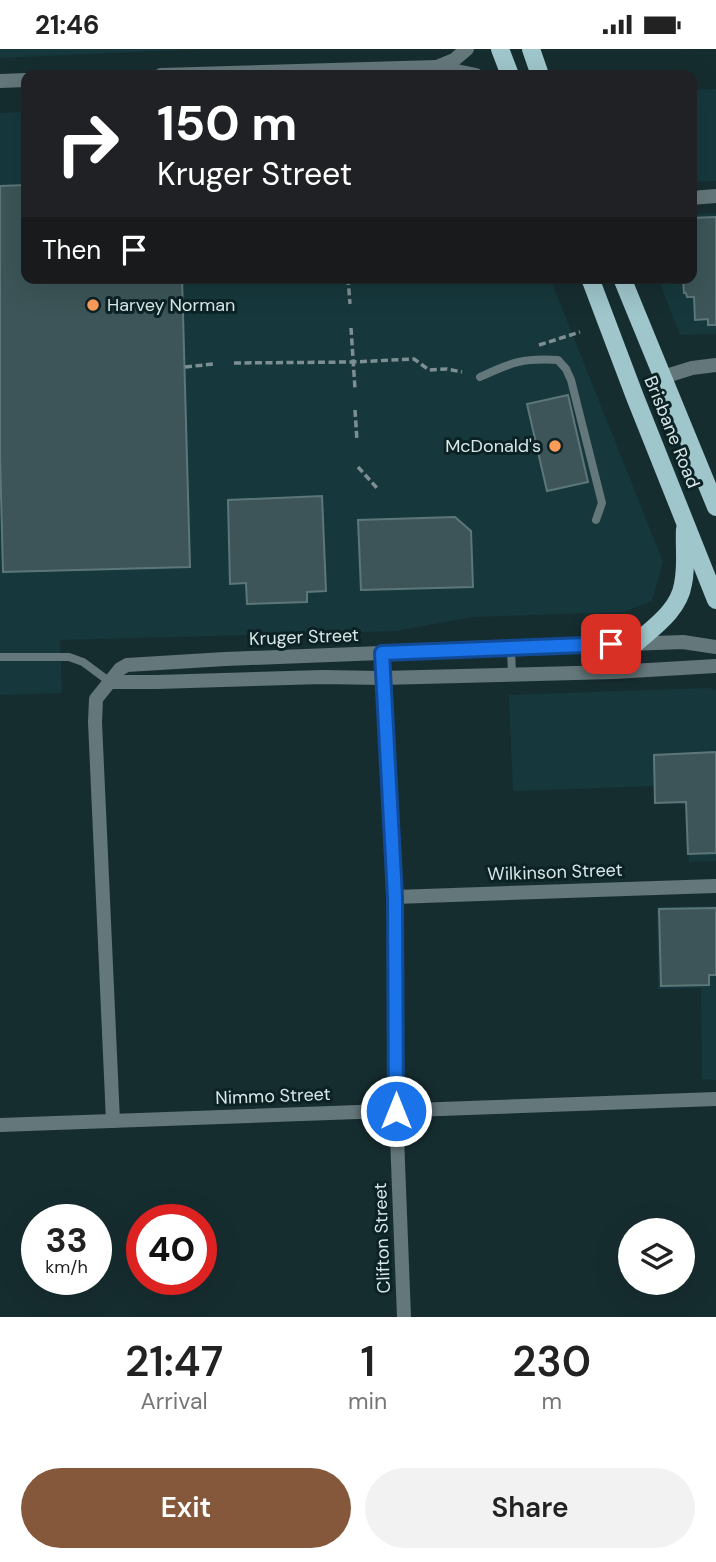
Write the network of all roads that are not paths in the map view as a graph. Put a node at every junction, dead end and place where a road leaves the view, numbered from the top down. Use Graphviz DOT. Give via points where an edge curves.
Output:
graph roads {
  1 [pos="467,49"];
  2 [pos="500,49"];
  3 [pos="531,49"];
  4 [pos="437,67"];
  5 [pos="334,70"];
  6 [pos="452,70"];
  7 [pos="508,70"];
  8 [pos="538,70"];
  9 [pos="21,80"];
  10 [pos="0,81"];
  11 [pos="716,196"];
  12 [pos="697,198"];
  13 [pos="592,284"];
  14 [pos="624,284"];
  15 [pos="716,365"];
  16 [pos="480,377"];
  17 [pos="663,377"];
  18 [pos="716,507"];
  19 [pos="596,520"];
  20 [pos="686,523"];
  21 [pos="716,600"];
  22 [pos="635,643"];
  23 [pos="716,647"];
  24 [pos="511,648"];
  25 [pos="382,653"];
  26 [pos="0,657"];
  27 [pos="716,666"];
  28 [pos="512,675"];
  29 [pos="382,678"];
  30 [pos="110,682"];
  31 [pos="715,886"];
  32 [pos="395,897"];
  33 [pos="716,1099"];
  34 [pos="396,1111"];
  35 [pos="113,1121"];
  36 [pos="0,1125"];
  37 [pos="404,1317"];
  1 -- 4 [label="street"];
  2 -- 7 [label="main road"];
  3 -- 8 [label="main road"];
  4 -- 5 [label="street"];
  4 -- 6 [label="street"];
  9 -- 10 [label="street"];
  11 -- 12 [label="street"];
  13 -- 20 [label="main road, Brisbane Road"];
  14 -- 17 [label="main road, Brisbane Road"];
  15 -- 17 [label="street"];
  16 -- 19 [label="lane" via="520,361 558,360 566,369 601,503"];
  17 -- 18 [label="main road, Brisbane Road"];
  20 -- 21 [label="main road, Brisbane Road"];
  20 -- 22 [label="main road" via="680,595 660,622"];
  22 -- 23 [label="street, Kruger Street"];
  22 -- 24 [label="street, Kruger Street"];
  24 -- 25 [label="street, Kruger Street"];
  24 -- 28 [label="lane"];
  25 -- 29 [label="street, Clifton Street"];
  25 -- 30 [label="street, Kruger Street" via="127,665"];
  26 -- 30 [label="lane" via="69,657"];
  27 -- 28 [label="street"];
  28 -- 29 [label="street"];
  29 -- 30 [label="street"];
  29 -- 32 [label="street, Clifton Street"];
  30 -- 35 [label="street, Kruger Street" via="96,699 94,722"];
  31 -- 32 [label="street, Wilkinson Street"];
  32 -- 34 [label="street, Clifton Street"];
  33 -- 34 [label="street, Nimmo Street"];
  34 -- 35 [label="street, Nimmo Street"];
  34 -- 37 [label="street, Clifton Street"];
  35 -- 36 [label="street, Nimmo Street"];
}
